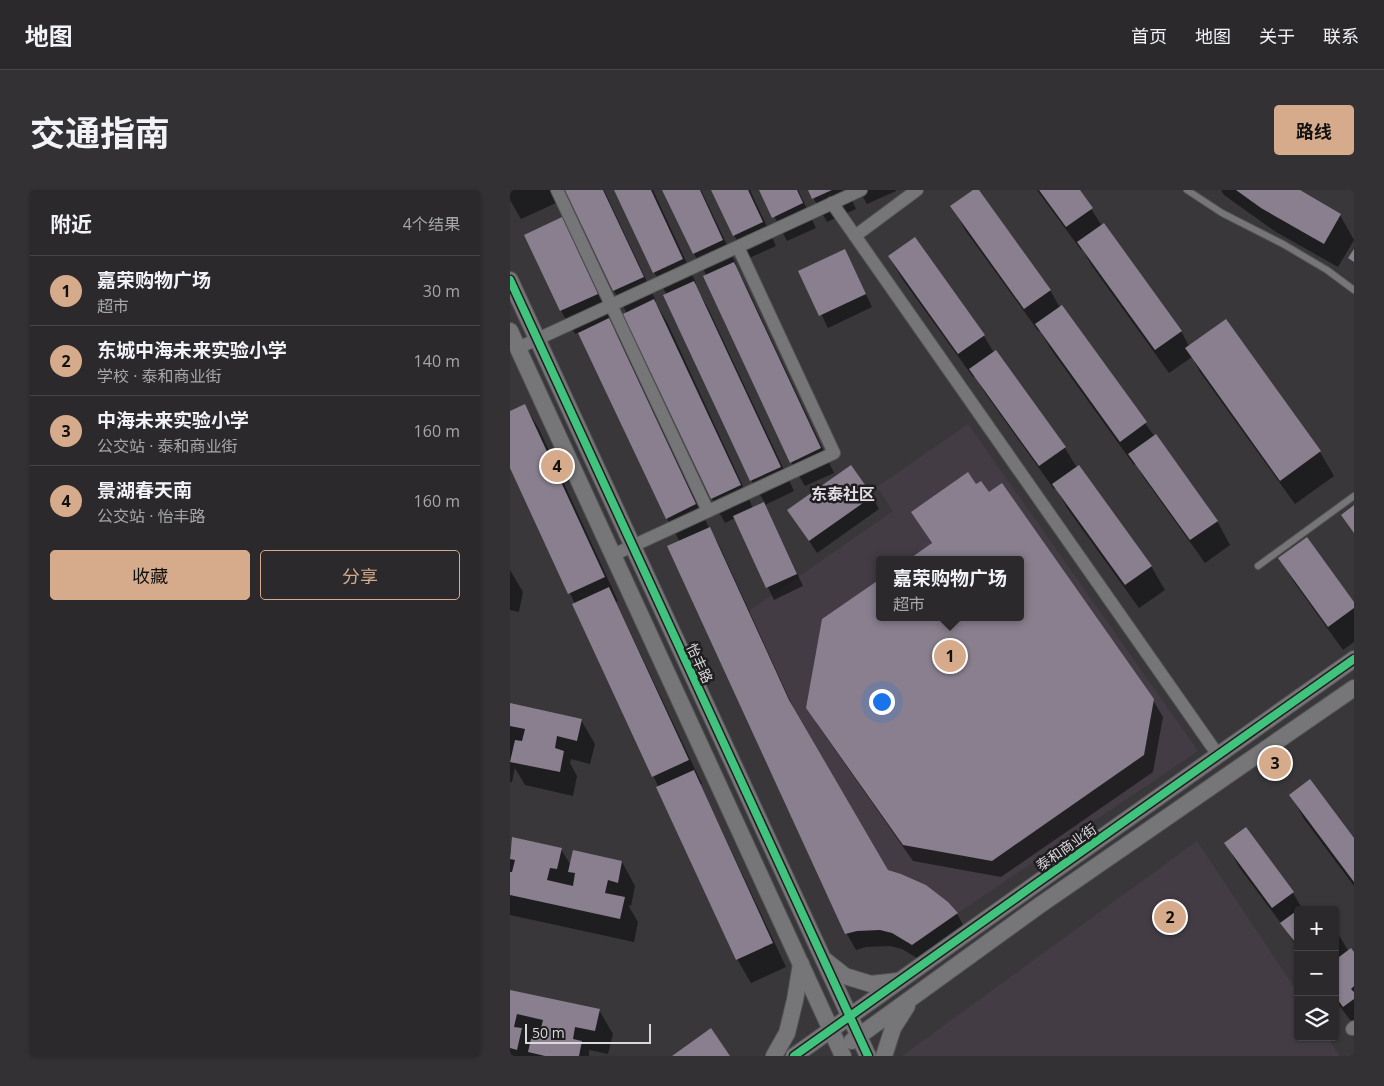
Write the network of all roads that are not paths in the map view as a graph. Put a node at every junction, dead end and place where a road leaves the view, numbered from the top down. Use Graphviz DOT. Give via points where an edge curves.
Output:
graph roads {
  1 [pos="557,190"];
  2 [pos="861,190"];
  3 [pos="917,190"];
  4 [pos="1187,190"];
  5 [pos="832,203"];
  6 [pos="855,236"];
  7 [pos="738,247"];
  8 [pos="510,280"];
  9 [pos="1354,290"];
  10 [pos="611,306"];
  11 [pos="510,330"];
  12 [pos="538,340"];
  13 [pos="518,348"];
  14 [pos="1354,496"];
  15 [pos="708,512"];
  16 [pos="633,546"];
  17 [pos="613,555"];
  18 [pos="1258,566"];
  19 [pos="1354,660"];
  20 [pos="1354,688"];
  21 [pos="1218,755"];
  22 [pos="823,959"];
  23 [pos="801,964"];
  24 [pos="900,980"];
  25 [pos="912,998"];
  26 [pos="850,1016"];
  27 [pos="831,1030"];
  28 [pos="859,1036"];
  29 [pos="838,1054"];
  30 [pos="774,1056"];
  31 [pos="794,1056"];
  32 [pos="868,1056"];
  33 [pos="884,1056"];
  1 -- 10 [label="street"];
  2 -- 5 [label="street"];
  3 -- 6 [label="street"];
  4 -- 9 [label="lane" via="1222,213 1327,270"];
  5 -- 6 [label="street"];
  5 -- 7 [label="street"];
  6 -- 21 [label="street"];
  7 -- 10 [label="street"];
  7 -- 15 [label="street" via="834,453"];
  8 -- 12 [label="street, 怡丰路"];
  10 -- 12 [label="street"];
  10 -- 15 [label="street"];
  11 -- 13 [label="street"];
  12 -- 13 [label="street"];
  12 -- 16 [label="street, 怡丰路"];
  13 -- 17 [label="street"];
  14 -- 18 [label="lane"];
  15 -- 16 [label="street"];
  16 -- 17 [label="street"];
  16 -- 22 [label="street, 怡丰路"];
  17 -- 23 [label="street"];
  19 -- 21 [label="street, 泰和商业街"];
  20 -- 25 [label="street" via="1040,905"];
  21 -- 24 [label="street, 泰和商业街"];
  22 -- 24 [label="street" via="845,976 872,984"];
  22 -- 26 [label="street, 怡丰路"];
  23 -- 27 [label="street"];
  23 -- 30 [label="street" via="787,1032"];
  24 -- 26 [label="street, 泰和商业街"];
  25 -- 28 [label="street"];
  25 -- 33 [label="street" via="893,1028"];
  26 -- 27 [label="street, 泰和商业街"];
  26 -- 28 [label="street, 怡丰路"];
  27 -- 29 [label="street"];
  27 -- 31 [label="street, 泰和商业街"];
  28 -- 29 [label="street"];
  28 -- 32 [label="street, 怡丰路"];
}
